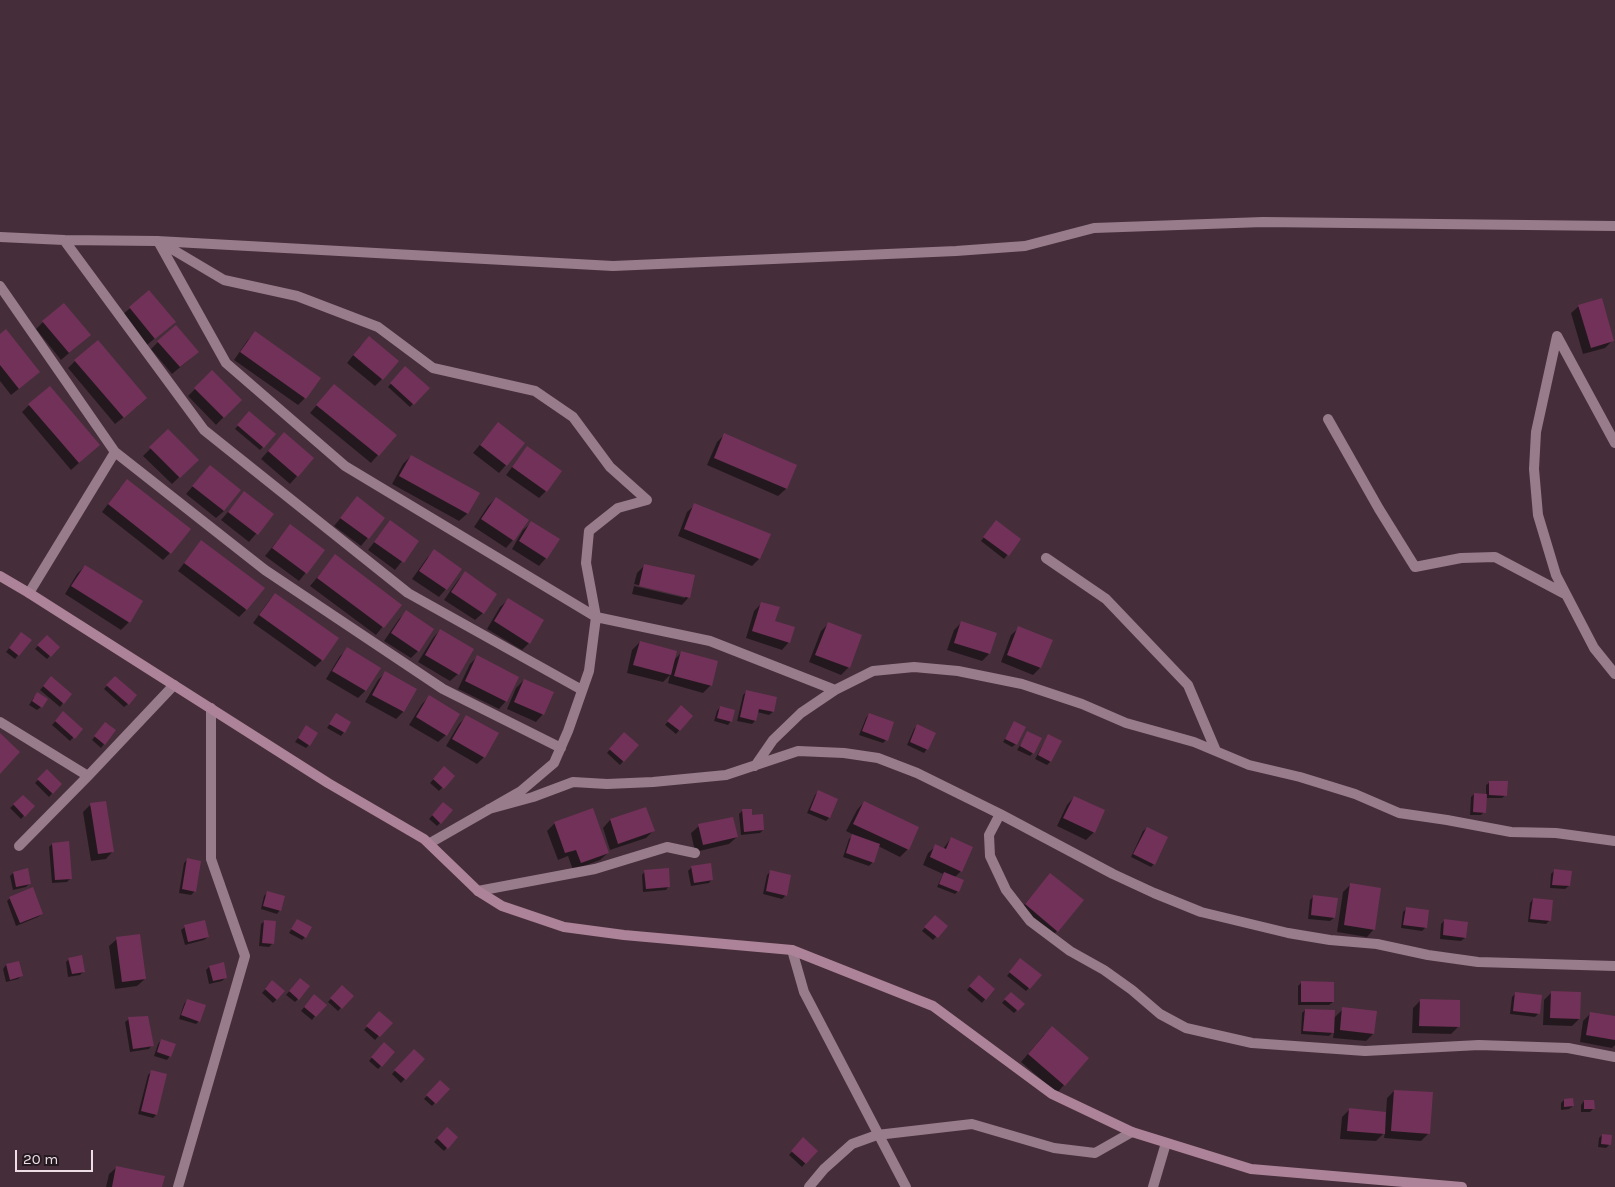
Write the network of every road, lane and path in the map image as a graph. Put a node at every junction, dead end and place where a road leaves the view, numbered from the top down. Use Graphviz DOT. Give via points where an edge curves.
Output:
graph roads {
  1 [pos="1615,226"];
  2 [pos="0,237"];
  3 [pos="64,240"];
  4 [pos="157,240"];
  5 [pos="0,286"];
  6 [pos="1328,419"];
  7 [pos="1615,443"];
  8 [pos="115,452"];
  9 [pos="1046,558"];
  10 [pos="0,576"];
  11 [pos="29,593"];
  12 [pos="1565,594"];
  13 [pos="596,617"];
  14 [pos="1615,674"];
  15 [pos="174,685"];
  16 [pos="582,690"];
  17 [pos="835,690"];
  18 [pos="211,708"];
  19 [pos="0,722"];
  20 [pos="561,748"];
  21 [pos="1216,751"];
  22 [pos="754,766"];
  23 [pos="88,776"];
  24 [pos="489,809"];
  25 [pos="1000,814"];
  26 [pos="1615,841"];
  27 [pos="430,843"];
  28 [pos="19,846"];
  29 [pos="695,853"];
  30 [pos="478,891"];
  31 [pos="792,950"];
  32 [pos="1615,966"];
  33 [pos="1615,1057"];
  34 [pos="1132,1132"];
  35 [pos="877,1135"];
  36 [pos="1166,1143"];
  37 [pos="178,1187"];
  38 [pos="809,1187"];
  39 [pos="906,1187"];
  40 [pos="1153,1187"];
  41 [pos="1462,1187"];
  1 -- 4 [label="street" via="1263,222 1094,228 1025,246 613,266"];
  2 -- 3 [label="street"];
  3 -- 4 [label="street"];
  3 -- 16 [label="street" via="204,430 408,594"];
  4 -- 13 [label="street" via="226,363 345,466"];
  4 -- 13 [label="street" via="224,280 297,296 378,327 433,368 535,390 573,416 610,467 647,500 618,508 589,531 586,563"];
  5 -- 8 [label="street"];
  6 -- 12 [label="street" via="1416,567 1460,558 1495,557"];
  7 -- 12 [label="street" via="1556,336 1536,432 1534,469 1538,515"];
  8 -- 11 [label="street"];
  8 -- 20 [label="street" via="265,570 426,678"];
  9 -- 21 [label="street" via="1106,599 1188,685"];
  10 -- 11 [label="main road"];
  11 -- 15 [label="main road"];
  12 -- 14 [label="street" via="1594,648"];
  13 -- 16 [label="street" via="589,671"];
  13 -- 17 [label="street" via="710,641"];
  15 -- 18 [label="main road"];
  15 -- 23 [label="street"];
  16 -- 20 [label="street"];
  17 -- 21 [label="street" via="873,671 914,667 958,671 1022,684 1126,723"];
  17 -- 22 [label="street" via="801,713 773,740"];
  18 -- 27 [label="main road"];
  18 -- 37 [label="street" via="211,859 245,956"];
  19 -- 23 [label="street"];
  20 -- 24 [label="street" via="554,763 521,791"];
  21 -- 26 [label="street" via="1249,765 1355,794 1399,813 1511,832 1556,832"];
  22 -- 24 [label="street" via="726,775 652,782 573,782"];
  22 -- 25 [label="street" via="798,750 878,758 917,773"];
  23 -- 28 [label="street"];
  24 -- 27 [label="street"];
  25 -- 32 [label="street" via="1154,893 1201,912 1251,925 1478,962"];
  25 -- 33 [label="street" via="989,835 990,856 1006,890 1030,921 1070,951 1118,980 1160,1014 1186,1028 1252,1043 1365,1051 1479,1045 1568,1048"];
  27 -- 30 [label="main road"];
  29 -- 30 [label="street" via="667,847 595,870"];
  30 -- 31 [label="main road" via="502,906 564,927"];
  31 -- 34 [label="main road" via="933,1006 1052,1094"];
  31 -- 35 [label="street" via="804,992"];
  34 -- 35 [label="street" via="1095,1153 1054,1148 972,1124"];
  34 -- 36 [label="main road"];
  35 -- 38 [label="street" via="852,1144"];
  35 -- 39 [label="street"];
  36 -- 40 [label="street"];
  36 -- 41 [label="main road" via="1251,1169"];
}
